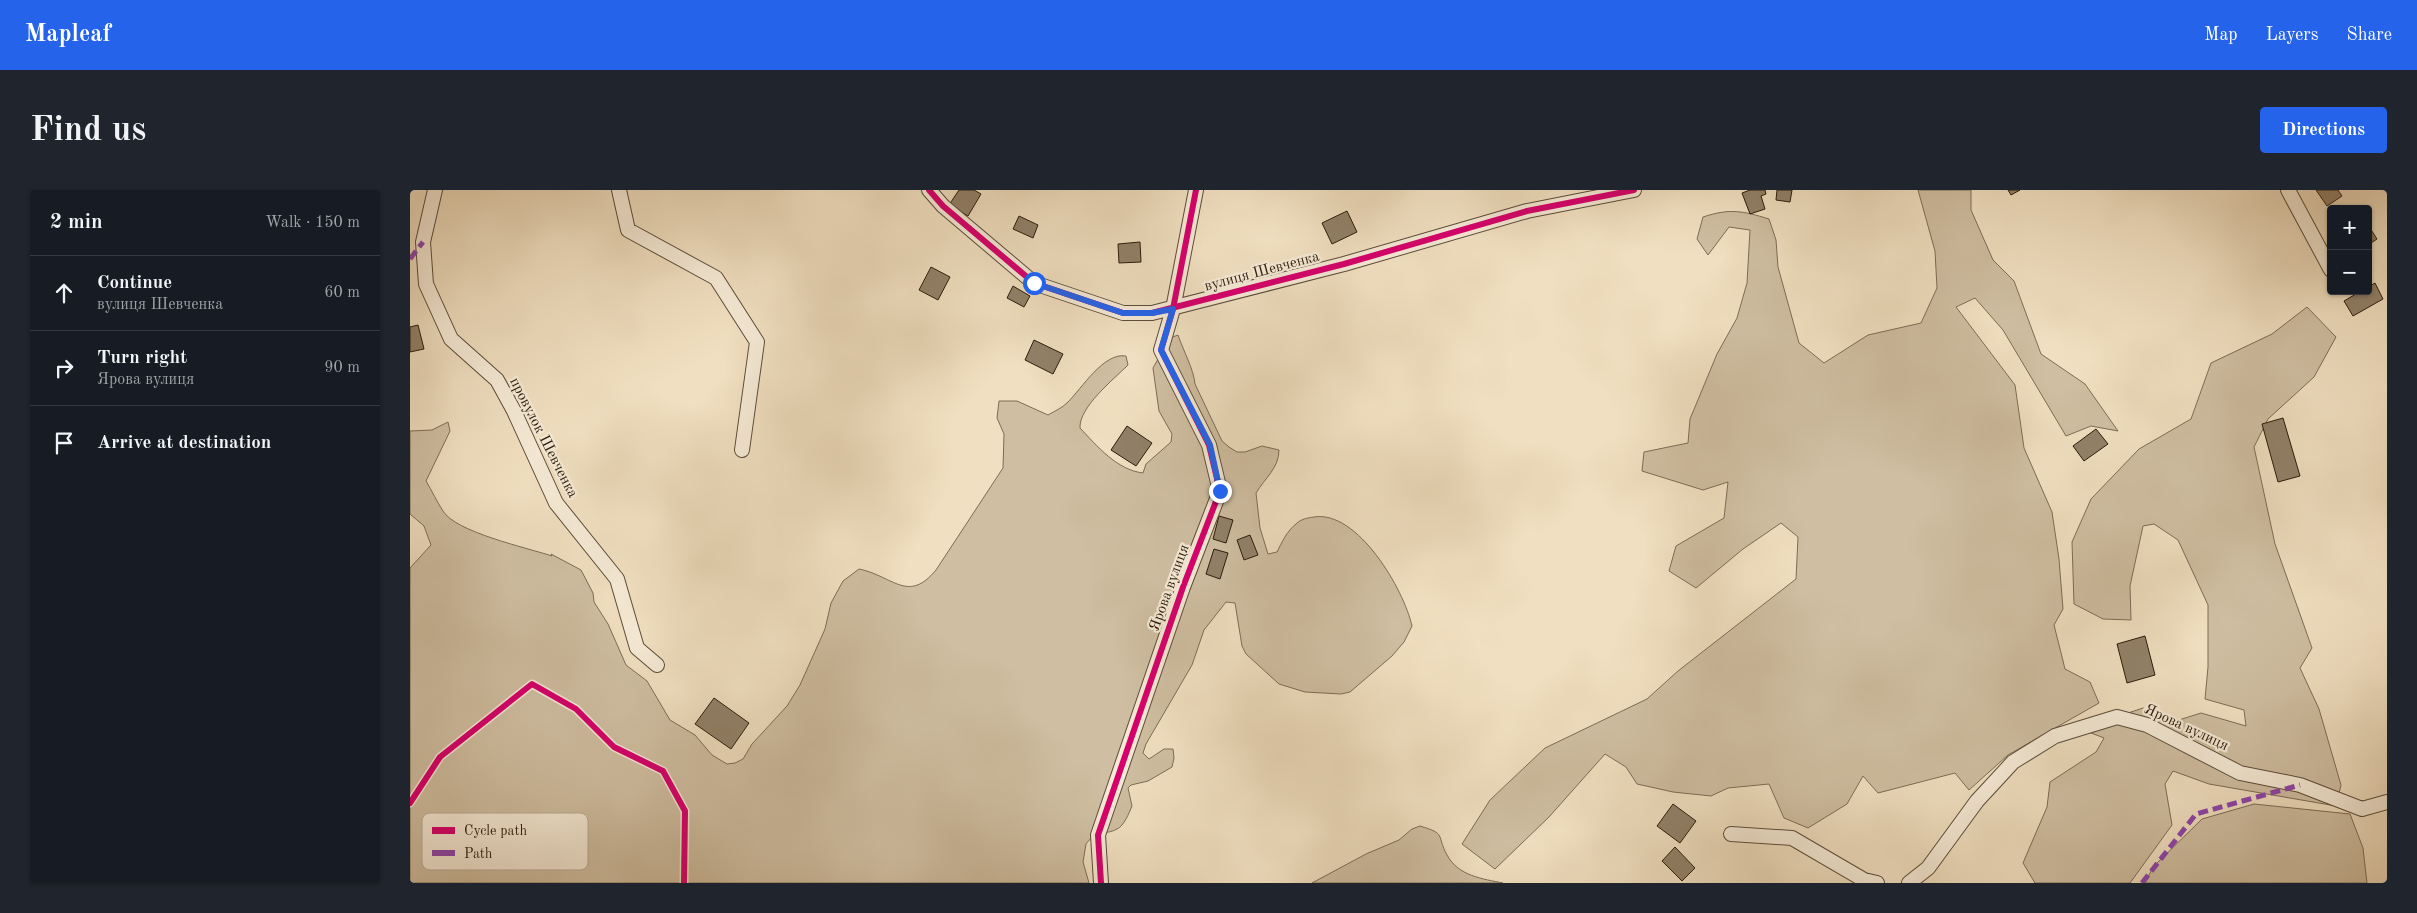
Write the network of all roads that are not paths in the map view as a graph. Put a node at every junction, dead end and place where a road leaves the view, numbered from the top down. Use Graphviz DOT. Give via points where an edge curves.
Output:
graph roads {
  1 [pos="435,190"];
  2 [pos="619,190"];
  3 [pos="929,190"];
  4 [pos="1196,190"];
  5 [pos="1634,190"];
  6 [pos="2288,190"];
  7 [pos="2327,263"];
  8 [pos="1173,309"];
  9 [pos="742,450"];
  10 [pos="657,665"];
  11 [pos="2387,802"];
  12 [pos="1732,834"];
  13 [pos="1101,883"];
  14 [pos="1877,883"];
  15 [pos="1909,883"];
  1 -- 10 [label="street, провулок Шевченка" via="423,242 426,284 451,339 497,380 556,504 617,579 637,648"];
  2 -- 9 [label="street" via="628,230 716,278 757,342"];
  3 -- 8 [label="street, вулиця Шевченка" via="943,206 1034,283 1123,313"];
  4 -- 8 [label="street, Ярова вулиця"];
  5 -- 8 [label="street, вулиця Шевченка" via="1527,211"];
  6 -- 7 [label="street"];
  8 -- 13 [label="street, Ярова вулиця" via="1161,350 1210,445 1220,491 1183,587 1098,835"];
  11 -- 15 [label="street, Ярова вулиця" via="2362,809 2300,784 2240,773 2147,725 2117,717 2055,736 2013,762 1977,801 1928,868"];
  12 -- 14 [label="street" via="1792,838 1864,880"];
}
